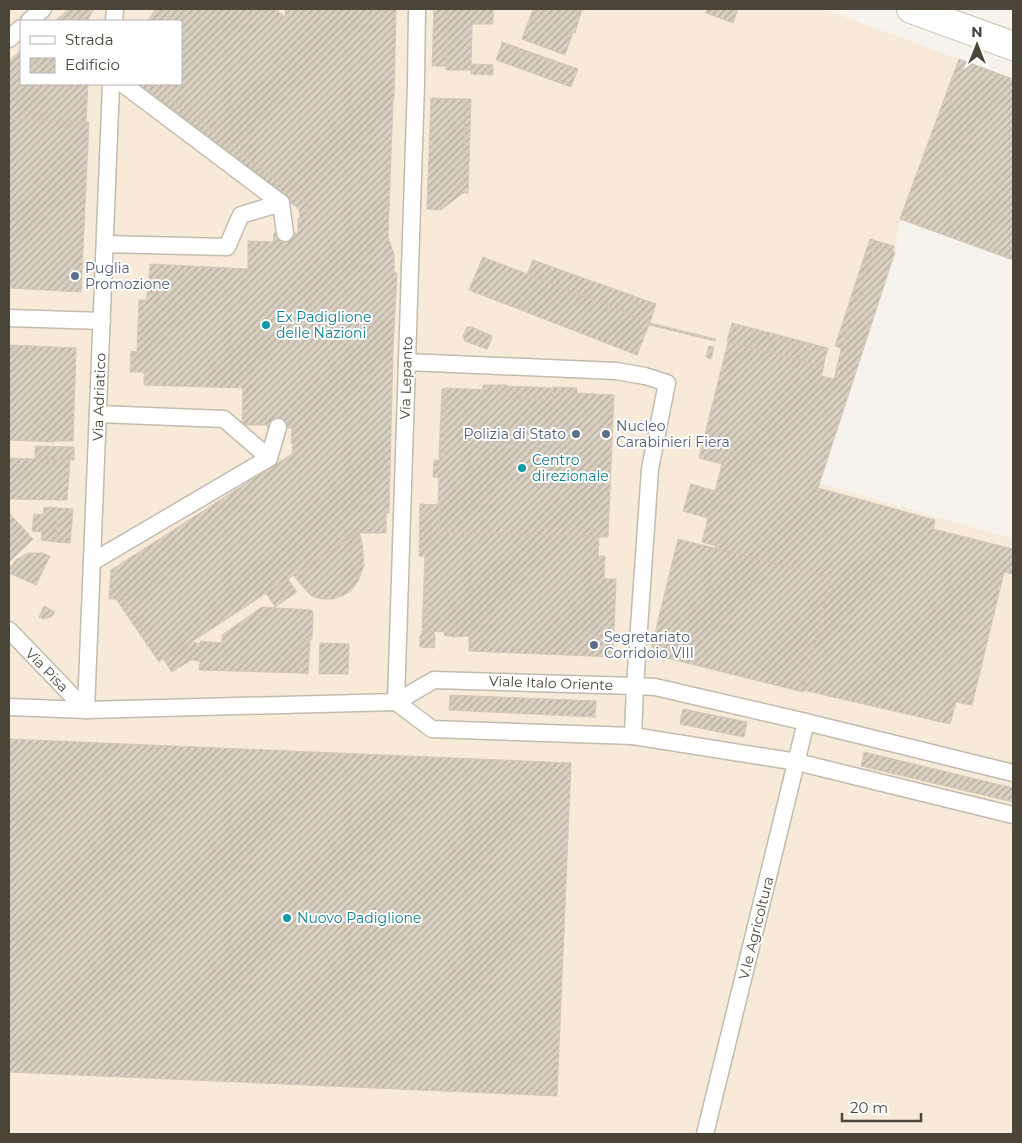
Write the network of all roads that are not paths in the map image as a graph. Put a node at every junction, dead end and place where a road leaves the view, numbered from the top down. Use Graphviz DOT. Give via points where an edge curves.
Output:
graph roads {
  1 [pos="44,9"];
  2 [pos="417,9"];
  3 [pos="911,9"];
  4 [pos="30,20"];
  5 [pos="20,29"];
  6 [pos="9,39"];
  7 [pos="1013,46"];
  8 [pos="112,85"];
  9 [pos="124,85"];
  10 [pos="281,203"];
  11 [pos="285,233"];
  12 [pos="105,244"];
  13 [pos="9,318"];
  14 [pos="102,321"];
  15 [pos="407,362"];
  16 [pos="98,414"];
  17 [pos="278,427"];
  18 [pos="269,458"];
  19 [pos="92,562"];
  20 [pos="9,630"];
  21 [pos="635,686"];
  22 [pos="396,702"];
  23 [pos="9,707"];
  24 [pos="86,710"];
  25 [pos="806,722"];
  26 [pos="633,736"];
  27 [pos="797,762"];
  28 [pos="1013,773"];
  29 [pos="1013,815"];
  30 [pos="705,1134"];
  1 -- 4 [label="lane"];
  2 -- 15 [label="lane, Via Lepanto"];
  3 -- 7 [label="street"];
  5 -- 6 [label="lane"];
  8 -- 12 [label="lane, Via Adriatico"];
  9 -- 10 [label="lane"];
  10 -- 11 [label="lane"];
  10 -- 12 [label="lane" via="241,215 227,247"];
  12 -- 14 [label="lane, Via Adriatico"];
  13 -- 14 [label="lane"];
  14 -- 16 [label="lane, Via Adriatico"];
  15 -- 21 [label="lane" via="616,371 667,383 650,469"];
  15 -- 22 [label="lane, Via Lepanto"];
  16 -- 18 [label="lane" via="224,419"];
  16 -- 19 [label="lane, Via Adriatico"];
  17 -- 18 [label="lane"];
  18 -- 19 [label="lane"];
  19 -- 24 [label="lane, Via Adriatico"];
  20 -- 24 [label="lane, Via Pisa"];
  21 -- 22 [label="lane, Viale Italo Oriente" via="434,680"];
  21 -- 25 [label="lane, Viale Italo Oriente"];
  21 -- 26 [label="lane"];
  22 -- 24 [label="lane, Viale Italo Oriente"];
  22 -- 26 [label="lane" via="432,729"];
  23 -- 24 [label="lane, Viale Italo Oriente"];
  25 -- 27 [label="lane, V.le Agricoltura"];
  25 -- 28 [label="lane, Viale Italo Oriente"];
  26 -- 27 [label="lane"];
  27 -- 29 [label="lane"];
  27 -- 30 [label="lane, V.le Agricoltura"];
}
